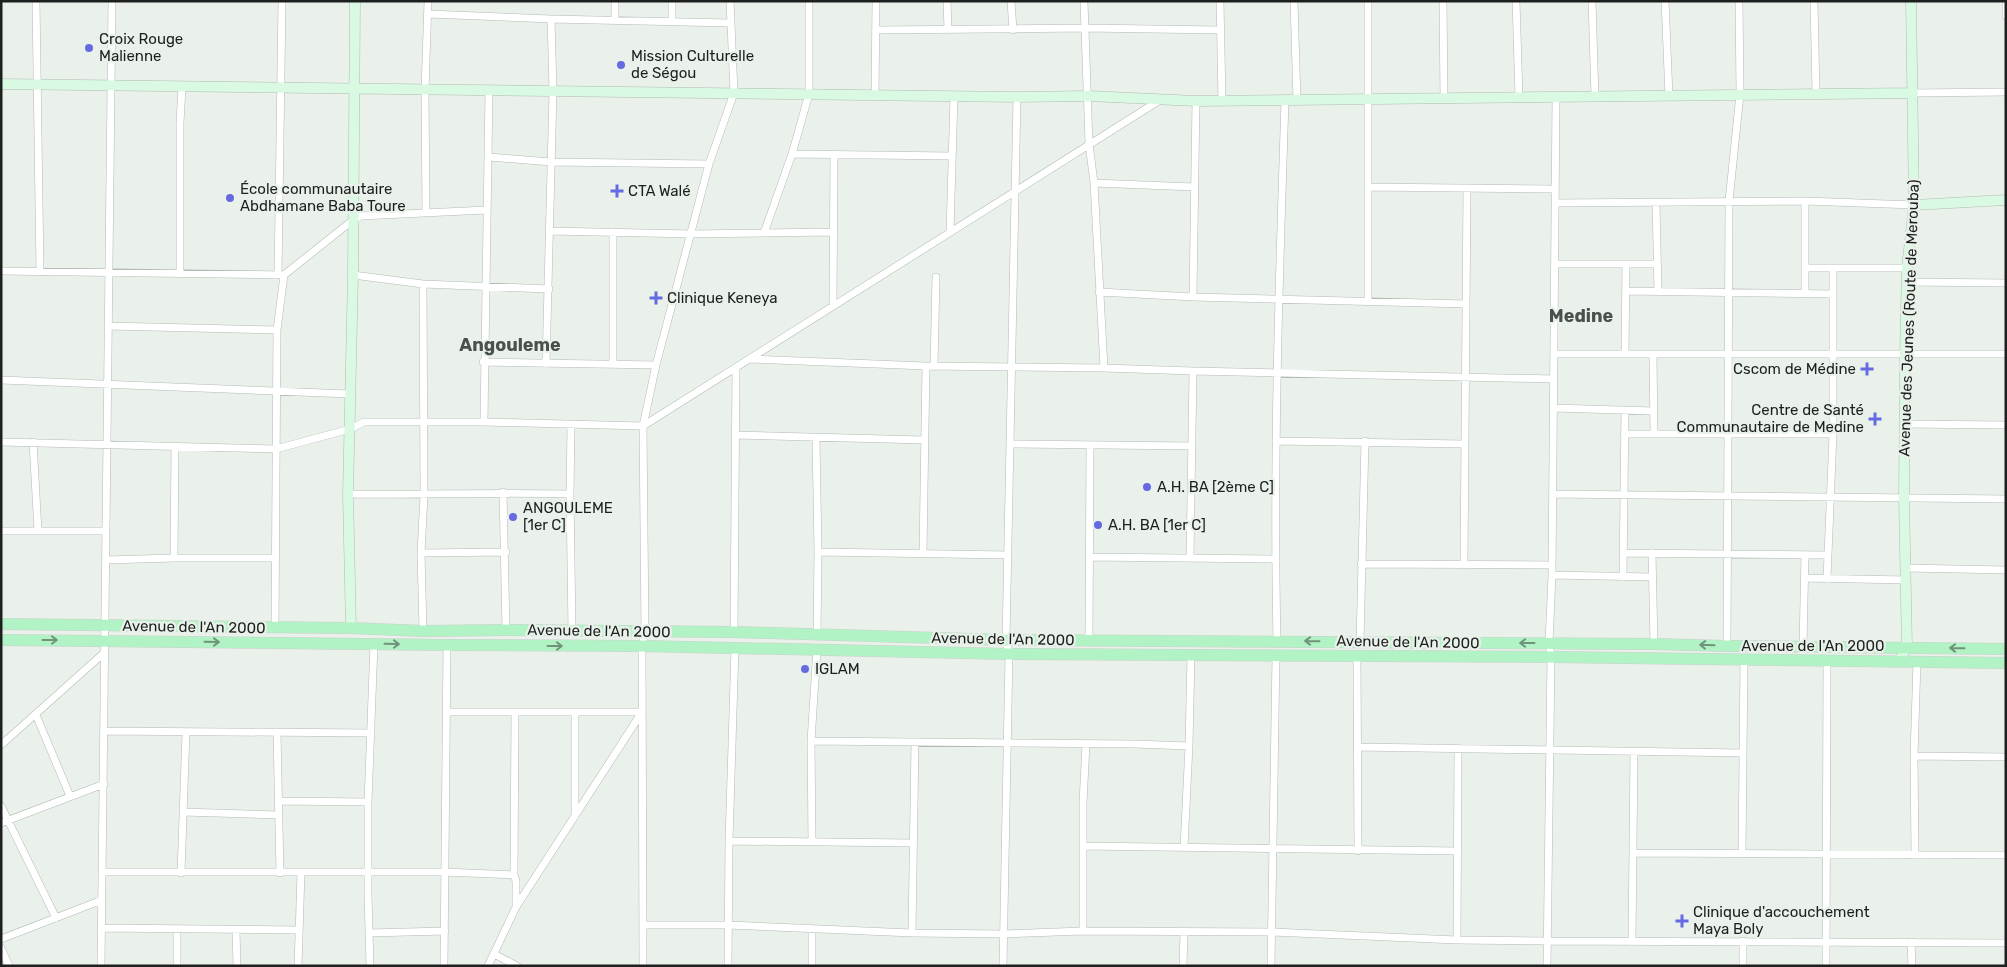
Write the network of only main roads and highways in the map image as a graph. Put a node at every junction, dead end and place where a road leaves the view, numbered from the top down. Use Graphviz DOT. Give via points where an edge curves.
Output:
graph roads {
  1 [pos="1,624"];
  2 [pos="1,640"];
  3 [pos="2006,649"];
  4 [pos="2006,663"];
  3 -- 1 [label="main road, Avenue de l'An 2000, one-way" via="1006,640 734,632"];
  2 -- 4 [label="main road, Avenue de l'An 2000, one-way"];
}
